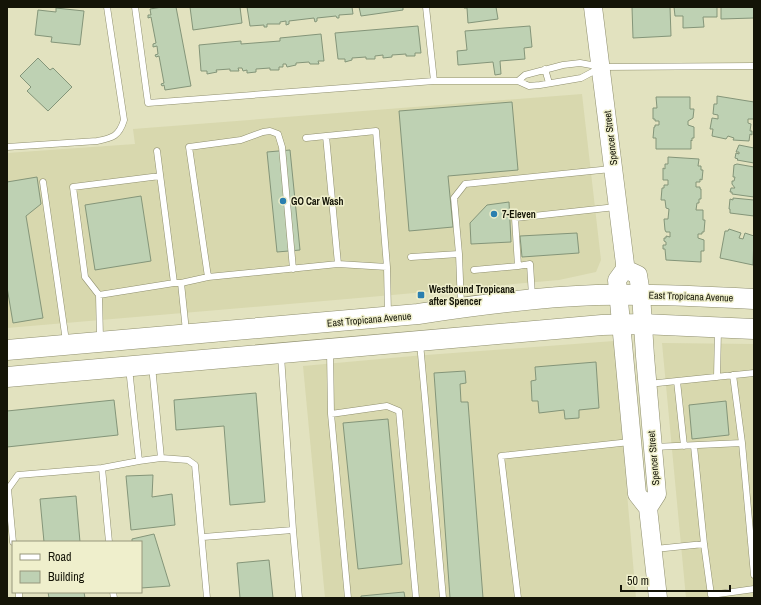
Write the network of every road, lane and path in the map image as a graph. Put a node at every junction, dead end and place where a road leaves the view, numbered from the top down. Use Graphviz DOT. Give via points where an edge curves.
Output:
graph roads {
  1 [pos="108,7"];
  2 [pos="135,7"];
  3 [pos="426,7"];
  4 [pos="594,7"];
  5 [pos="754,66"];
  6 [pos="602,67"];
  7 [pos="546,69"];
  8 [pos="434,81"];
  9 [pos="518,81"];
  10 [pos="548,84"];
  11 [pos="326,136"];
  12 [pos="306,138"];
  13 [pos="7,147"];
  14 [pos="157,151"];
  15 [pos="614,169"];
  16 [pos="160,176"];
  17 [pos="43,182"];
  18 [pos="618,207"];
  19 [pos="459,254"];
  20 [pos="410,257"];
  21 [pos="338,264"];
  22 [pos="518,266"];
  23 [pos="387,267"];
  24 [pos="292,269"];
  25 [pos="626,269"];
  26 [pos="474,270"];
  27 [pos="208,277"];
  28 [pos="178,283"];
  29 [pos="641,294"];
  30 [pos="99,295"];
  31 [pos="619,295"];
  32 [pos="754,298"];
  33 [pos="532,300"];
  34 [pos="461,307"];
  35 [pos="388,317"];
  36 [pos="621,324"];
  37 [pos="642,324"];
  38 [pos="719,327"];
  39 [pos="754,329"];
  40 [pos="187,335"];
  41 [pos="101,342"];
  42 [pos="420,342"];
  43 [pos="66,345"];
  44 [pos="329,349"];
  45 [pos="7,350"];
  46 [pos="281,354"];
  47 [pos="152,365"];
  48 [pos="129,367"];
  49 [pos="69,372"];
  50 [pos="754,373"];
  51 [pos="733,375"];
  52 [pos="7,377"];
  53 [pos="717,377"];
  54 [pos="677,381"];
  55 [pos="647,384"];
  56 [pos="331,414"];
  57 [pos="631,441"];
  58 [pos="742,443"];
  59 [pos="684,446"];
  60 [pos="694,446"];
  61 [pos="652,447"];
  62 [pos="161,458"];
  63 [pos="138,461"];
  64 [pos="102,468"];
  65 [pos="648,508"];
  66 [pos="293,530"];
  67 [pos="202,537"];
  68 [pos="13,541"];
  69 [pos="109,541"];
  70 [pos="704,544"];
  71 [pos="653,549"];
  72 [pos="754,575"];
  73 [pos="754,589"];
  74 [pos="207,598"];
  75 [pos="300,598"];
  76 [pos="348,598"];
  77 [pos="416,598"];
  78 [pos="443,598"];
  79 [pos="518,598"];
  80 [pos="658,598"];
  1 -- 13 [label="lane" via="124,120 121,130 111,138 98,141"];
  2 -- 8 [label="lane" via="148,103"];
  3 -- 8 [label="lane"];
  4 -- 6 [label="street, Spencer Street"];
  5 -- 6 [label="lane"];
  6 -- 7 [label="lane" via="580,63"];
  6 -- 10 [label="lane" via="581,78"];
  6 -- 15 [label="street, Spencer Street"];
  7 -- 9 [label="lane" via="525,75"];
  7 -- 10 [label="lane"];
  8 -- 9 [label="lane"];
  9 -- 10 [label="lane" via="529,86"];
  11 -- 12 [label="lane"];
  11 -- 21 [label="lane"];
  11 -- 23 [label="lane" via="376,131"];
  14 -- 16 [label="lane"];
  15 -- 18 [label="street, Spencer Street"];
  15 -- 19 [label="lane" via="465,184 454,198"];
  16 -- 28 [label="lane"];
  16 -- 30 [label="lane" via="73,187 85,277"];
  17 -- 43 [label="lane"];
  18 -- 22 [label="lane" via="515,218"];
  18 -- 25 [label="street, Spencer Street"];
  19 -- 20 [label="lane"];
  19 -- 34 [label="lane"];
  21 -- 23 [label="lane"];
  21 -- 24 [label="lane"];
  22 -- 26 [label="lane"];
  22 -- 33 [label="lane" via="530,264"];
  23 -- 35 [label="lane"];
  24 -- 27 [label="lane"];
  24 -- 27 [label="lane" via="282,146 278,134 270,131 241,140 189,147"];
  25 -- 29 [label="street, Spencer Street" via="638,275"];
  25 -- 31 [label="street, Spencer Street" via="617,280"];
  27 -- 28 [label="lane"];
  28 -- 30 [label="lane"];
  28 -- 40 [label="lane"];
  29 -- 31 [label="main road, East Tropicana Avenue"];
  29 -- 32 [label="main road, East Tropicana Avenue"];
  29 -- 37 [label="street, Spencer Street"];
  30 -- 41 [label="lane"];
  31 -- 33 [label="main road, East Tropicana Avenue"];
  31 -- 36 [label="street, Spencer Street"];
  33 -- 34 [label="main road, East Tropicana Avenue"];
  34 -- 35 [label="main road, East Tropicana Avenue"];
  35 -- 40 [label="main road, East Tropicana Avenue"];
  36 -- 37 [label="main road"];
  36 -- 42 [label="main road"];
  36 -- 57 [label="street, Spencer Street"];
  37 -- 38 [label="main road"];
  37 -- 55 [label="street, Spencer Street"];
  38 -- 39 [label="main road"];
  38 -- 53 [label="lane"];
  40 -- 41 [label="main road, East Tropicana Avenue"];
  40 -- 49 [label="main road" via="184,342 175,348 92,355"];
  41 -- 43 [label="main road, East Tropicana Avenue"];
  42 -- 44 [label="main road"];
  42 -- 78 [label="lane"];
  43 -- 45 [label="main road, East Tropicana Avenue"];
  44 -- 46 [label="main road"];
  44 -- 56 [label="lane"];
  46 -- 47 [label="main road"];
  46 -- 66 [label="lane"];
  47 -- 48 [label="main road"];
  47 -- 62 [label="lane"];
  48 -- 49 [label="main road"];
  48 -- 63 [label="lane"];
  49 -- 52 [label="main road"];
  50 -- 51 [label="lane"];
  51 -- 53 [label="lane"];
  51 -- 58 [label="lane"];
  53 -- 54 [label="lane"];
  54 -- 55 [label="lane"];
  54 -- 59 [label="lane"];
  55 -- 61 [label="street, Spencer Street"];
  56 -- 76 [label="lane"];
  56 -- 77 [label="lane" via="387,406 399,411"];
  57 -- 65 [label="street, Spencer Street" via="637,494"];
  57 -- 79 [label="lane" via="501,456"];
  58 -- 60 [label="lane"];
  58 -- 72 [label="lane"];
  59 -- 60 [label="lane"];
  59 -- 61 [label="lane"];
  60 -- 70 [label="lane"];
  61 -- 65 [label="street, Spencer Street" via="657,494"];
  62 -- 63 [label="lane"];
  62 -- 67 [label="lane" via="188,460 195,465"];
  63 -- 64 [label="lane"];
  64 -- 68 [label="lane" via="18,475 8,489"];
  64 -- 69 [label="lane"];
  65 -- 71 [label="street, Spencer Street"];
  66 -- 67 [label="lane"];
  66 -- 75 [label="lane"];
  67 -- 74 [label="lane"];
  70 -- 71 [label="lane"];
  70 -- 73 [label="lane" via="711,595"];
  71 -- 80 [label="street, Spencer Street"];
}
